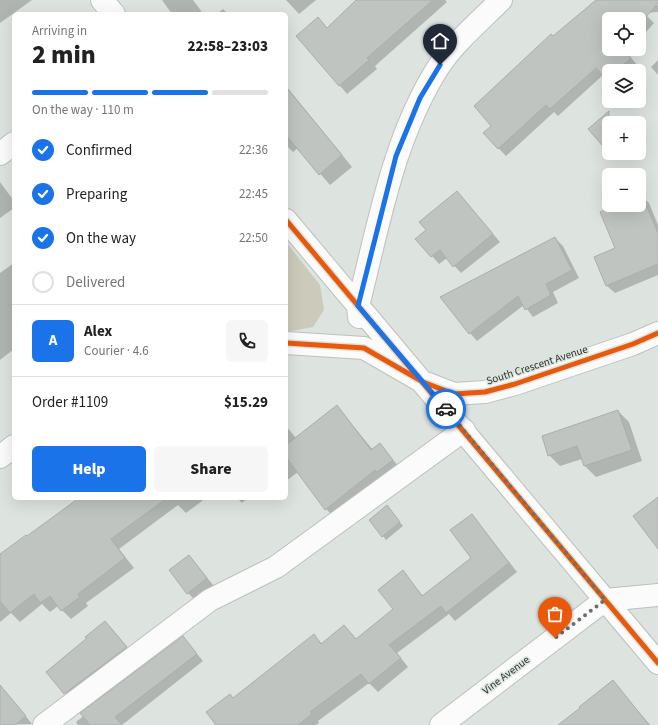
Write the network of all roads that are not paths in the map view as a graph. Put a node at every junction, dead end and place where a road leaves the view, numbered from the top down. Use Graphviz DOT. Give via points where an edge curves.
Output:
graph roads {
  1 [pos="102,0"];
  2 [pos="501,0"];
  3 [pos="112,12"];
  4 [pos="12,145"];
  5 [pos="0,154"];
  6 [pos="288,222"];
  7 [pos="358,306"];
  8 [pos="658,333"];
  9 [pos="288,343"];
  10 [pos="364,348"];
  11 [pos="424,382"];
  12 [pos="464,430"];
  13 [pos="12,448"];
  14 [pos="0,457"];
  15 [pos="658,595"];
  16 [pos="605,600"];
  17 [pos="658,663"];
  18 [pos="44,725"];
  19 [pos="441,725"];
  1 -- 3 [label="street"];
  2 -- 7 [label="street" via="440,65 420,98 396,156"];
  4 -- 5 [label="street"];
  6 -- 7 [label="street"];
  7 -- 10 [label="street"];
  7 -- 11 [label="street"];
  8 -- 11 [label="street, South Crescent Avenue" via="633,344 485,392 454,394"];
  9 -- 10 [label="street, South Crescent Avenue"];
  10 -- 11 [label="street, South Crescent Avenue"];
  11 -- 12 [label="street"];
  12 -- 16 [label="street"];
  12 -- 18 [label="street" via="276,567 210,600"];
  13 -- 14 [label="street"];
  15 -- 16 [label="street"];
  16 -- 17 [label="street"];
  16 -- 19 [label="street, Vine Avenue"];
}
